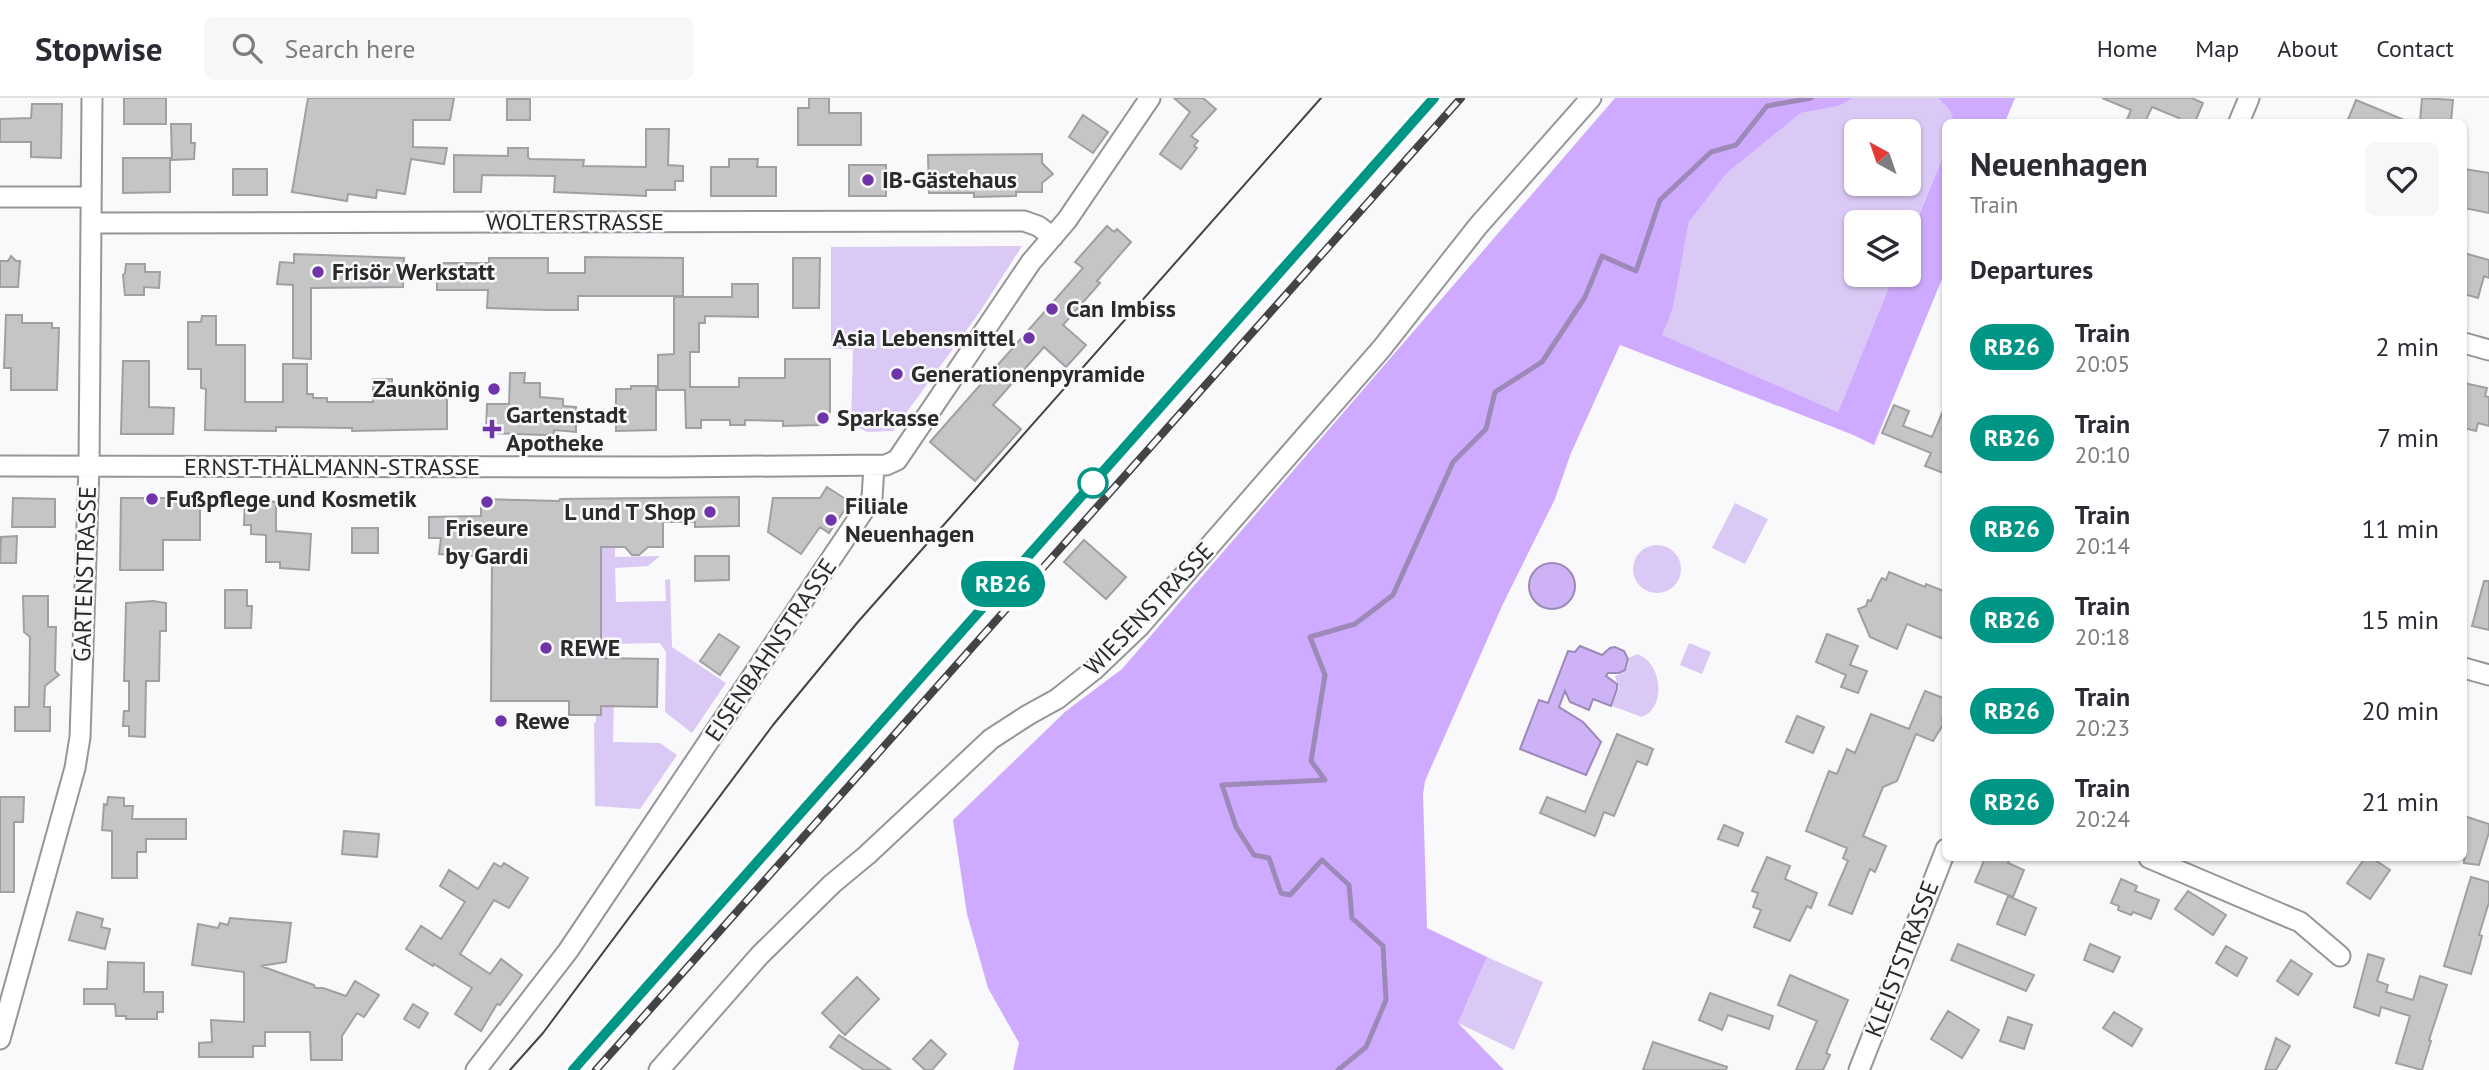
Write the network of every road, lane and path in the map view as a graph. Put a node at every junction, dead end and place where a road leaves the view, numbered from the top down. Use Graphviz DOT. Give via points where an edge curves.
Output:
graph roads {
  1 [pos="92,98"];
  2 [pos="1150,98"];
  3 [pos="1591,98"];
  4 [pos="2249,98"];
  5 [pos="2240,119"];
  6 [pos="0,197"];
  7 [pos="91,197"];
  8 [pos="92,223"];
  9 [pos="1053,237"];
  10 [pos="2467,344"];
  11 [pos="2489,350"];
  12 [pos="0,466"];
  13 [pos="89,466"];
  14 [pos="874,466"];
  15 [pos="2467,669"];
  16 [pos="2489,675"];
  17 [pos="1942,859"];
  18 [pos="2156,861"];
  19 [pos="2340,956"];
  20 [pos="0,1039"];
  21 [pos="475,1070"];
  22 [pos="659,1070"];
  23 [pos="1859,1070"];
  1 -- 7 [label="street, GARTENSTRASSE"];
  2 -- 9 [label="street"];
  3 -- 22 [label="street, WIESENSTRASSE" via="1478,226 1382,348 1139,627 1057,699 991,739 832,884"];
  4 -- 5 [label="street"];
  6 -- 7 [label="street"];
  7 -- 8 [label="street, GARTENSTRASSE"];
  8 -- 9 [label="street, WOLTERSTRASSE" via="1024,221"];
  8 -- 13 [label="street, GARTENSTRASSE"];
  9 -- 14 [label="street" via="1031,262 897,460"];
  10 -- 11 [label="street"];
  12 -- 13 [label="street, ERNST-THÄLMANN-STRASSE"];
  13 -- 14 [label="street, ERNST-THÄLMANN-STRASSE"];
  13 -- 20 [label="street, GARTENSTRASSE" via="80,737"];
  14 -- 21 [label="street, EISENBAHNSTRASSE" via="873,491 865,509 568,951"];
  15 -- 16 [label="street"];
  17 -- 23 [label="street, KLEISTSTRASSE"];
  18 -- 19 [label="street" via="2300,922"];
}
